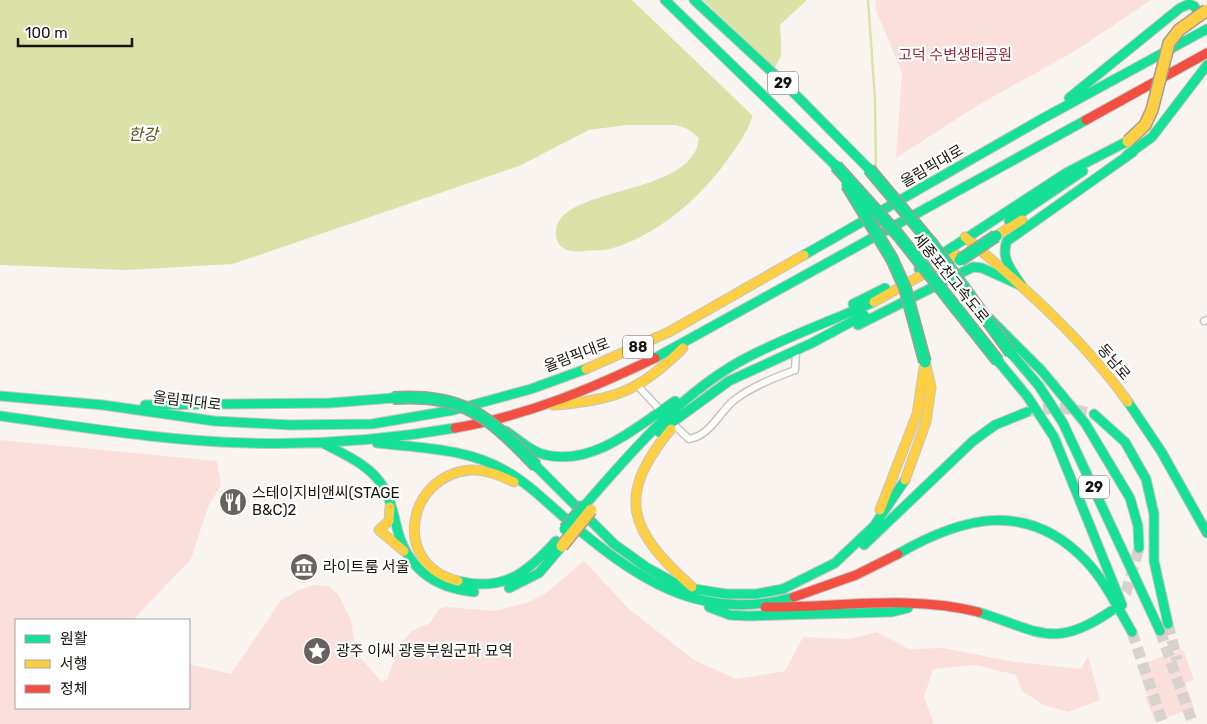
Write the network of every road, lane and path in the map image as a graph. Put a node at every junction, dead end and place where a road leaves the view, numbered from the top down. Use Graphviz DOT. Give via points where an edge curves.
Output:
graph roads {
  1 [pos="664,0"];
  2 [pos="694,0"];
  3 [pos="1202,11"];
  4 [pos="1207,29"];
  5 [pos="1207,53"];
  6 [pos="1207,65"];
  7 [pos="1040,120"];
  8 [pos="1128,141"];
  9 [pos="1133,152"];
  10 [pos="836,166"];
  11 [pos="995,234"];
  12 [pos="965,237"];
  13 [pos="958,258"];
  14 [pos="1022,286"];
  15 [pos="804,332"];
  16 [pos="692,340"];
  17 [pos="812,343"];
  18 [pos="1015,350"];
  19 [pos="796,351"];
  20 [pos="716,377"];
  21 [pos="637,385"];
  22 [pos="0,396"];
  23 [pos="103,406"];
  24 [pos="541,406"];
  25 [pos="689,410"];
  26 [pos="1027,412"];
  27 [pos="1094,414"];
  28 [pos="0,416"];
  29 [pos="498,426"];
  30 [pos="361,441"];
  31 [pos="323,443"];
  32 [pos="533,490"];
  33 [pos="388,495"];
  34 [pos="588,508"];
  35 [pos="1207,533"];
  36 [pos="559,543"];
  37 [pos="1138,548"];
  38 [pos="407,553"];
  39 [pos="835,563"];
  40 [pos="695,595"];
  41 [pos="923,604"];
  42 [pos="736,606"];
  43 [pos="1110,610"];
  1 -- 10 [label="main road, 세종포천고속도로 / 29"];
  2 -- 18 [label="main road, 세종포천고속도로 / 29, bridge" via="869,169 932,244 971,300"];
  3 -- 7 [label="main road" via="1189,4 1180,8"];
  3 -- 8 [label="main road, bridge" via="1169,43 1152,110 1145,124"];
  4 -- 7 [label="main road, 올림픽대로 / 88"];
  5 -- 16 [label="main road, 88"];
  6 -- 9 [label="main road" via="1186,89 1163,126"];
  7 -- 23 [label="main road, 올림픽대로 / 88" via="669,332 601,363 531,389 454,410 372,424 290,425 214,421"];
  8 -- 11 [label="main road"];
  8 -- 12 [label="main road" via="1066,173"];
  9 -- 11 [label="main road"];
  9 -- 14 [label="main road" via="1007,241 1004,258"];
  10 -- 39 [label="main road, bridge" via="892,259 905,288 931,387 926,422 902,488 874,526"];
  10 -- 42 [label="main road, 세종포천고속도로 / 29, bridge" via="899,236 1027,396 1054,438 1132,632 1087,562 1069,545 1039,527 995,519 954,526 870,568 820,588"];
  11 -- 13 [label="main road"];
  12 -- 14 [label="main road, 동남로"];
  12 -- 15 [label="main road" via="909,276"];
  13 -- 15 [label="main road" via="874,302"];
  13 -- 17 [label="main road"];
  14 -- 17 [label="main road" via="979,267 967,269 858,325"];
  14 -- 35 [label="main road, 동남로" via="1108,375 1138,416"];
  15 -- 20 [label="main road" via="748,357"];
  16 -- 21 [label="main road" via="654,376"];
  16 -- 24 [label="main road, 88" via="613,378"];
  17 -- 19 [label="main road"];
  18 -- 27 [label="main road, 세종포천고속도로 / 29" via="1063,423 1164,628 1154,560 1153,507 1144,473 1118,432"];
  18 -- 37 [label="main road" via="1085,423 1105,454 1135,512"];
  19 -- 21 [label="street" via="795,370 767,381 732,402 697,438 689,439 680,432"];
  19 -- 25 [label="main road" via="729,381"];
  20 -- 29 [label="main road" via="600,449 572,457 543,454"];
  20 -- 34 [label="main road" via="645,436"];
  21 -- 24 [label="main road" via="587,403"];
  22 -- 23 [label="main road, 올림픽대로 / 88"];
  23 -- 29 [label="main road, bridge" via="330,403 417,395 456,402 474,409"];
  24 -- 30 [label="main road, 88" via="478,423"];
  25 -- 34 [label="main road" via="666,426 633,457"];
  25 -- 40 [label="main road" via="652,450 641,471 635,494 638,519 649,542"];
  26 -- 39 [label="main road" via="995,425 973,441 867,544"];
  28 -- 31 [label="main road, 88" via="208,441"];
  29 -- 40 [label="main road, bridge" via="614,544"];
  30 -- 31 [label="main road, 88"];
  30 -- 32 [label="main road" via="440,449 476,458 502,468"];
  31 -- 33 [label="main road" via="367,467"];
  32 -- 36 [label="main road" via="492,473 472,469 443,476 420,500 415,537 420,553 438,575 484,585 514,579"];
  32 -- 40 [label="main road" via="618,562 662,587"];
  33 -- 38 [label="main road"];
  33 -- 38 [label="main road" via="389,521 379,530"];
  34 -- 36 [label="main road, bridge"];
  36 -- 38 [label="main road" via="539,573 531,579 505,589 485,592 446,588 428,578"];
  39 -- 40 [label="main road" via="813,576 774,591"];
  40 -- 41 [label="main road" via="719,612 748,616 892,612"];
  40 -- 42 [label="main road"];
  41 -- 42 [label="main road" via="789,608"];
  41 -- 43 [label="main road" via="984,614 1030,632 1058,635 1081,630"];
}
